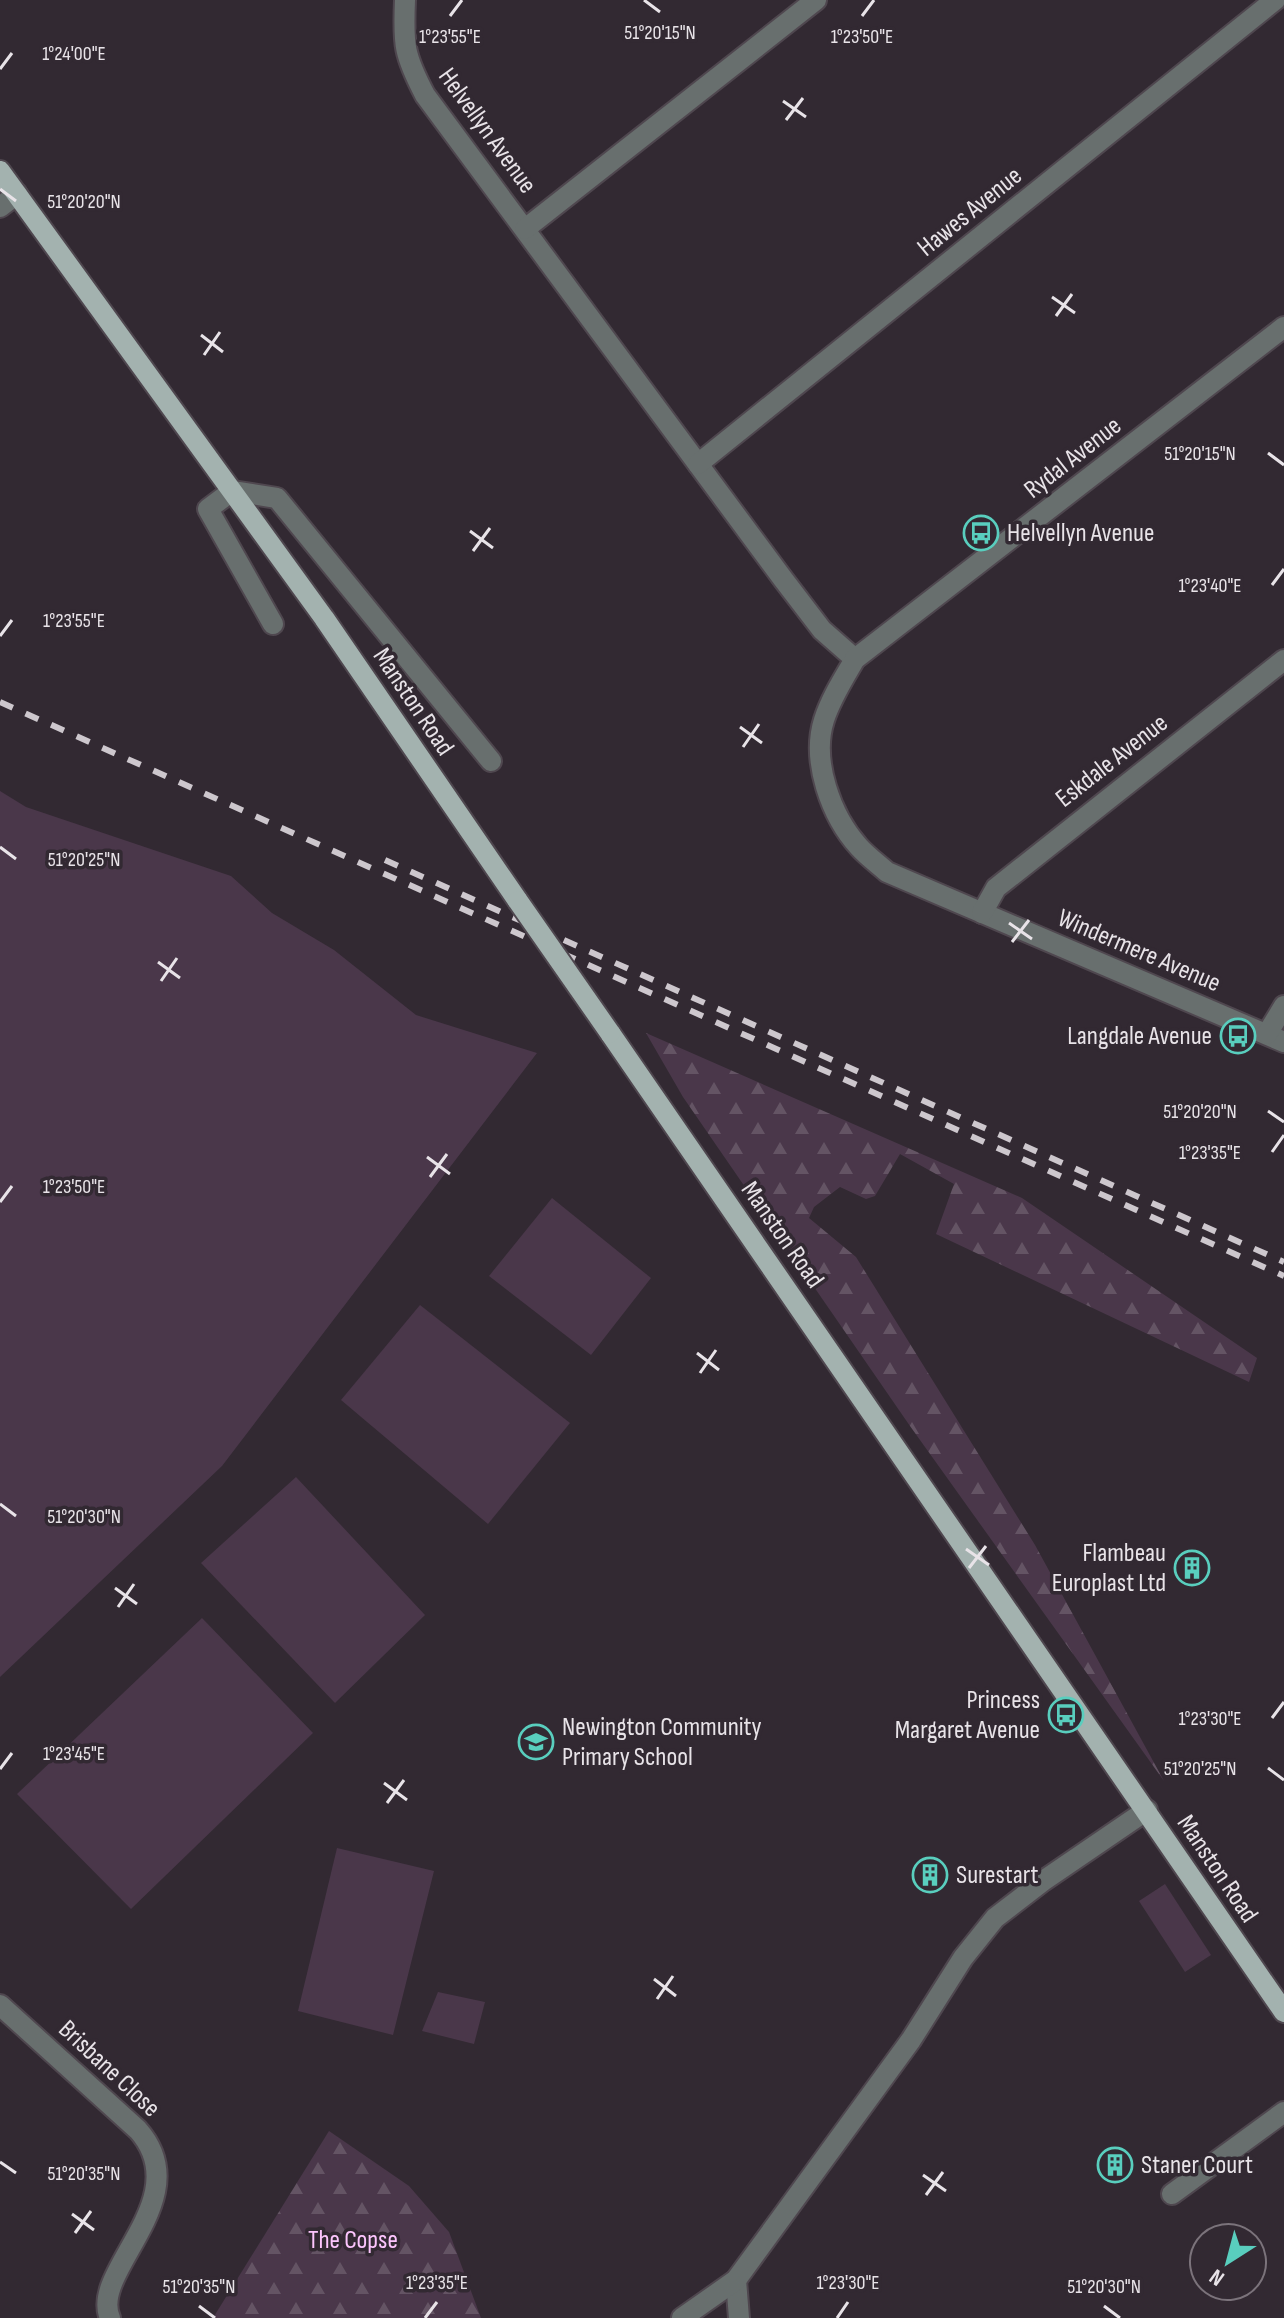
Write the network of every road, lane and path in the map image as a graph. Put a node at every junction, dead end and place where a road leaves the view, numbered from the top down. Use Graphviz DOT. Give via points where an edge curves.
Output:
graph roads {
  1 [pos="405,0"];
  2 [pos="816,0"];
  3 [pos="1275,0"];
  4 [pos="0,171"];
  5 [pos="17,194"];
  6 [pos="0,207"];
  7 [pos="525,229"];
  8 [pos="1284,327"];
  9 [pos="698,464"];
  10 [pos="232,491"];
  11 [pos="273,624"];
  12 [pos="855,659"];
  13 [pos="1284,660"];
  14 [pos="491,761"];
  15 [pos="982,913"];
  16 [pos="1284,1006"];
  17 [pos="1275,1038"];
  18 [pos="1147,1810"];
  19 [pos="0,2005"];
  20 [pos="1284,2012"];
  21 [pos="1284,2112"];
  22 [pos="1172,2194"];
  23 [pos="736,2280"];
  24 [pos="110,2318"];
  25 [pos="682,2318"];
  26 [pos="739,2318"];
  1 -- 7 [label="street, Helvellyn Avenue" via="407,61 425,95"];
  2 -- 7 [label="street"];
  3 -- 9 [label="street, Hawes Avenue"];
  4 -- 5 [label="main road, Manston Road"];
  5 -- 6 [label="street"];
  5 -- 10 [label="main road, Manston Road"];
  7 -- 9 [label="street, Helvellyn Avenue"];
  8 -- 12 [label="street, Rydal Avenue"];
  9 -- 12 [label="street, Helvellyn Avenue" via="822,630"];
  10 -- 11 [label="street" via="208,509"];
  10 -- 14 [label="street, Manston Road" via="277,498"];
  10 -- 18 [label="main road, Manston Road, bridge"];
  12 -- 15 [label="street, Windermere Avenue" via="823,722 824,782 839,818 859,847 887,872"];
  13 -- 15 [label="street, Eskdale Avenue" via="996,888"];
  15 -- 17 [label="street, Windermere Avenue"];
  16 -- 17 [label="street"];
  18 -- 20 [label="main road, Manston Road"];
  18 -- 23 [label="street" via="995,1918"];
  19 -- 24 [label="street, Brisbane Close" via="138,2130 157,2163 157,2185 137,2240 111,2286 106,2309"];
  21 -- 22 [label="street"];
  23 -- 25 [label="street"];
  23 -- 26 [label="street"];
}
